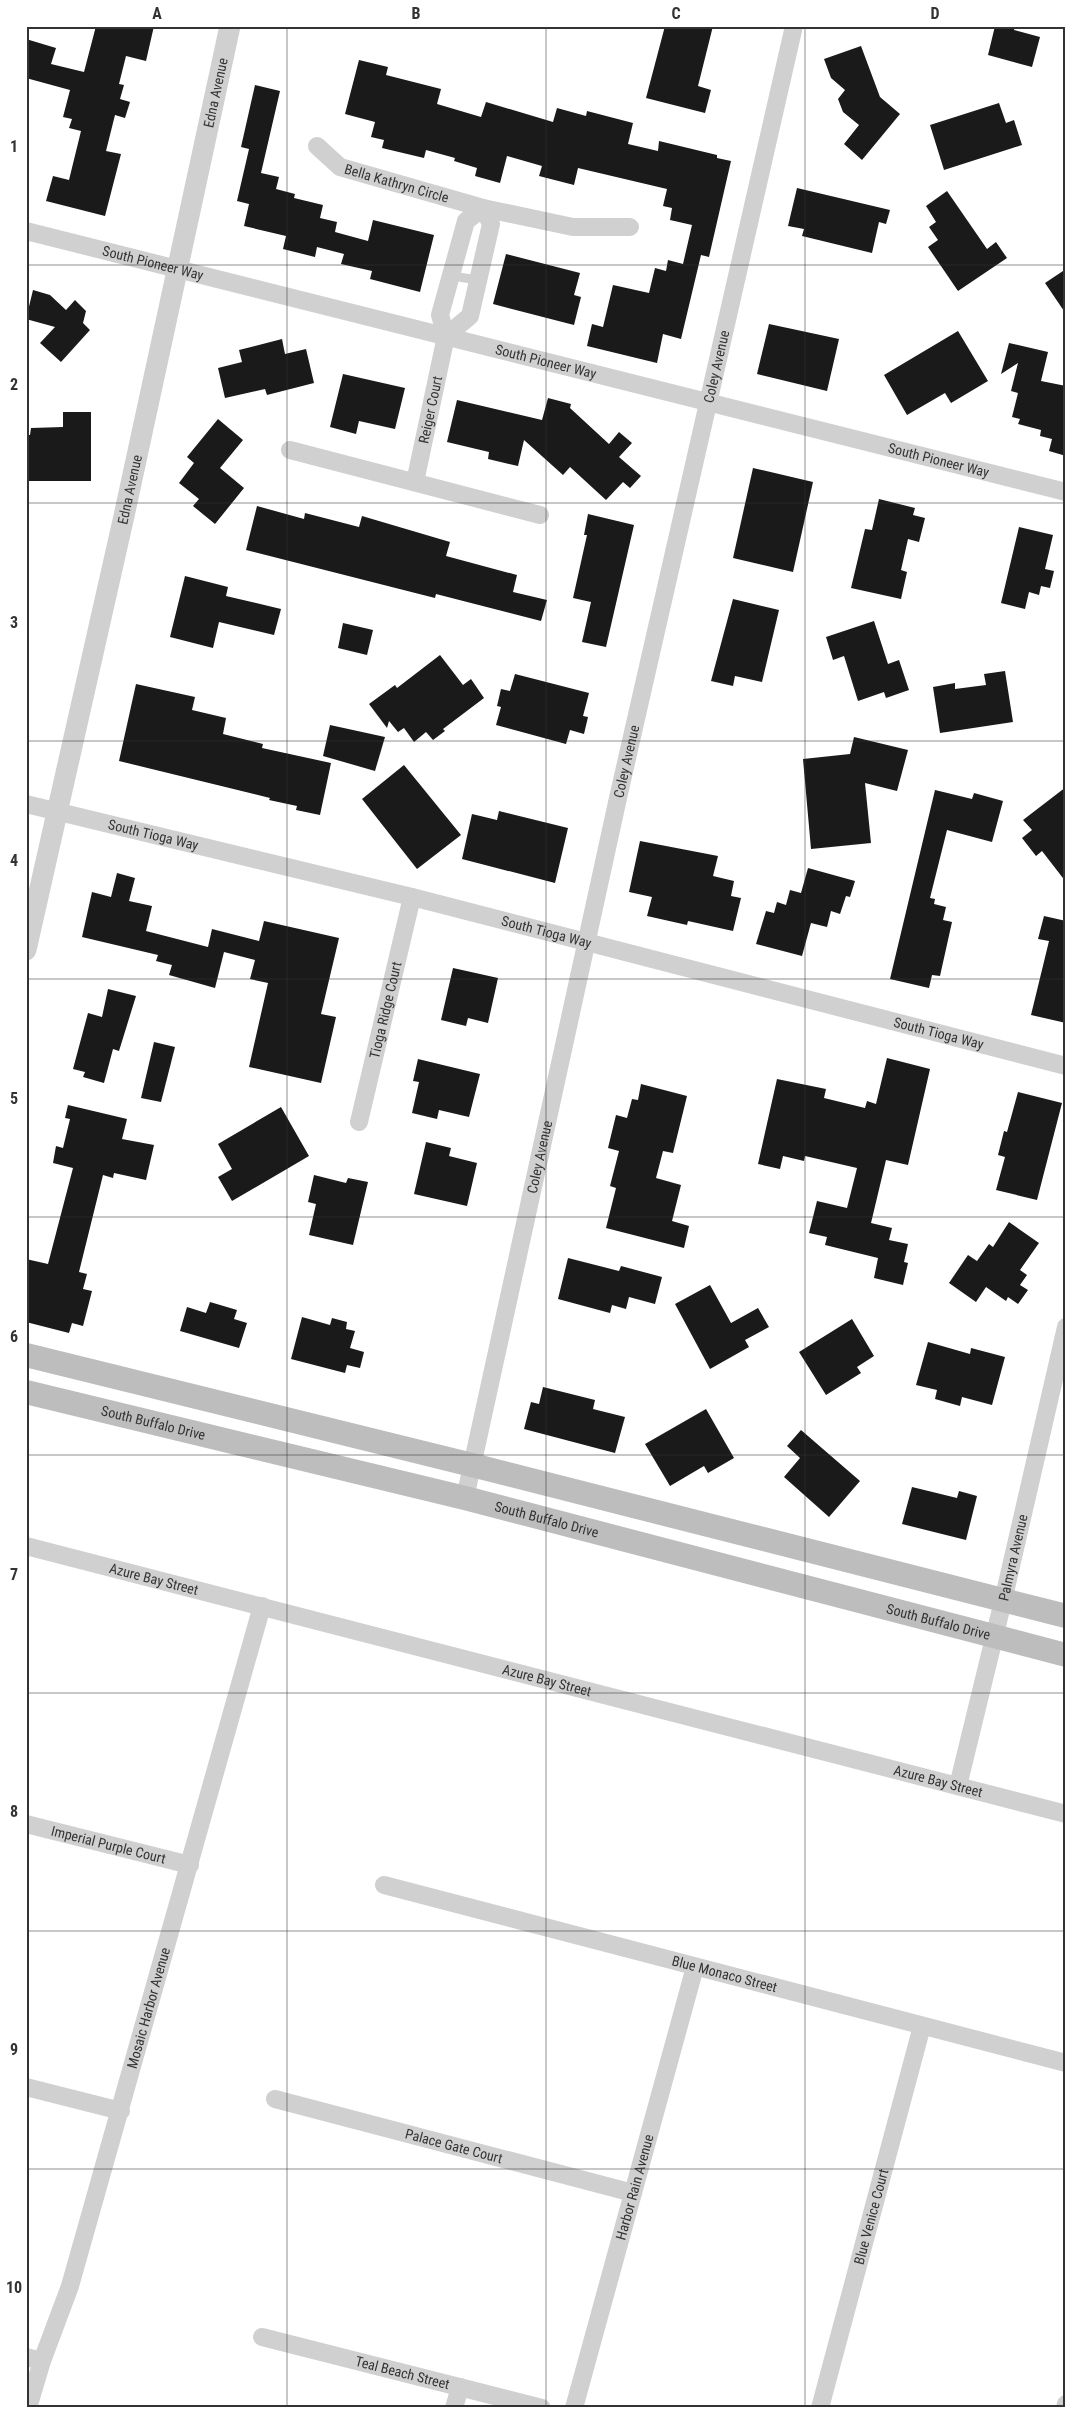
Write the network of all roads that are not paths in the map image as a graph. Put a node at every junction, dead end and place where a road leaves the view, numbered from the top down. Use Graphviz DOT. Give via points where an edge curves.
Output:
graph roads {
  1 [pos="230,26"];
  2 [pos="794,26"];
  3 [pos="316,146"];
  4 [pos="483,208"];
  5 [pos="630,226"];
  6 [pos="26,231"];
  7 [pos="177,269"];
  8 [pos="452,276"];
  9 [pos="478,280"];
  10 [pos="446,336"];
  11 [pos="708,402"];
  12 [pos="290,450"];
  13 [pos="415,482"];
  14 [pos="1066,492"];
  15 [pos="540,515"];
  16 [pos="26,804"];
  17 [pos="57,812"];
  18 [pos="412,897"];
  19 [pos="586,943"];
  20 [pos="26,950"];
  21 [pos="1066,1066"];
  22 [pos="359,1122"];
  23 [pos="1066,1327"];
  24 [pos="26,1355"];
  25 [pos="26,1392"];
  26 [pos="472,1465"];
  27 [pos="465,1498"];
  28 [pos="26,1546"];
  29 [pos="1003,1601"];
  30 [pos="262,1606"];
  31 [pos="1066,1616"];
  32 [pos="995,1636"];
  33 [pos="1066,1655"];
  34 [pos="958,1786"];
  35 [pos="1066,1814"];
  36 [pos="26,1824"];
  37 [pos="190,1865"];
  38 [pos="384,1885"];
  39 [pos="695,1967"];
  40 [pos="922,2026"];
  41 [pos="1066,2063"];
  42 [pos="26,2087"];
  43 [pos="275,2099"];
  44 [pos="121,2111"];
  45 [pos="633,2193"];
  46 [pos="262,2337"];
  47 [pos="34,2359"];
  48 [pos="460,2387"];
  49 [pos="1066,2404"];
  50 [pos="28,2408"];
  51 [pos="454,2408"];
  52 [pos="542,2408"];
  53 [pos="574,2408"];
  54 [pos="820,2408"];
  55 [pos="1065,2408"];
  1 -- 7 [label="street, Edna Avenue"];
  2 -- 11 [label="street, Coley Avenue"];
  3 -- 4 [label="street, Bella Kathryn Circle" via="340,167"];
  4 -- 5 [label="street, Bella Kathryn Circle" via="573,227"];
  4 -- 8 [label="street" via="466,221"];
  4 -- 9 [label="street" via="491,224"];
  6 -- 7 [label="street, South Pioneer Way"];
  7 -- 10 [label="street, South Pioneer Way"];
  7 -- 17 [label="street, Edna Avenue"];
  8 -- 9 [label="lane"];
  8 -- 10 [label="street" via="440,315"];
  9 -- 10 [label="street" via="470,316"];
  10 -- 11 [label="street, South Pioneer Way"];
  10 -- 13 [label="street, Reiger Court"];
  11 -- 14 [label="street, South Pioneer Way"];
  11 -- 19 [label="street, Coley Avenue"];
  12 -- 13 [label="street"];
  13 -- 15 [label="street"];
  16 -- 17 [label="street, South Tioga Way"];
  17 -- 18 [label="street, South Tioga Way"];
  17 -- 20 [label="street, Edna Avenue"];
  18 -- 19 [label="street, South Tioga Way"];
  18 -- 22 [label="street, Tioga Ridge Court"];
  19 -- 21 [label="street, South Tioga Way"];
  19 -- 26 [label="street, Coley Avenue"];
  23 -- 29 [label="street, Palmyra Avenue"];
  24 -- 26 [label="main road"];
  25 -- 27 [label="main road, South Buffalo Drive"];
  26 -- 27 [label="street, Coley Avenue"];
  26 -- 29 [label="main road"];
  27 -- 32 [label="main road, South Buffalo Drive"];
  28 -- 30 [label="street, Azure Bay Street"];
  29 -- 31 [label="main road"];
  29 -- 32 [label="street, Palmyra Avenue"];
  30 -- 34 [label="street, Azure Bay Street"];
  30 -- 37 [label="street, Mosaic Harbor Avenue"];
  32 -- 33 [label="main road, South Buffalo Drive"];
  32 -- 34 [label="street, Palmyra Avenue"];
  34 -- 35 [label="street, Azure Bay Street"];
  36 -- 37 [label="street, Imperial Purple Court"];
  37 -- 44 [label="street, Mosaic Harbor Avenue"];
  38 -- 39 [label="street, Blue Monaco Street"];
  39 -- 40 [label="street, Blue Monaco Street"];
  39 -- 45 [label="street, Harbor Rain Avenue"];
  40 -- 41 [label="street, Blue Monaco Street"];
  40 -- 54 [label="street, Blue Venice Court"];
  42 -- 44 [label="street"];
  43 -- 45 [label="street, Palace Gate Court"];
  44 -- 47 [label="street, Mosaic Harbor Avenue" via="70,2286"];
  45 -- 53 [label="street, Harbor Rain Avenue"];
  46 -- 48 [label="street, Teal Beach Street"];
  47 -- 50 [label="street, Mosaic Harbor Avenue"];
  48 -- 51 [label="street"];
  48 -- 52 [label="street, Teal Beach Street"];
  49 -- 55 [label="street"];
}
